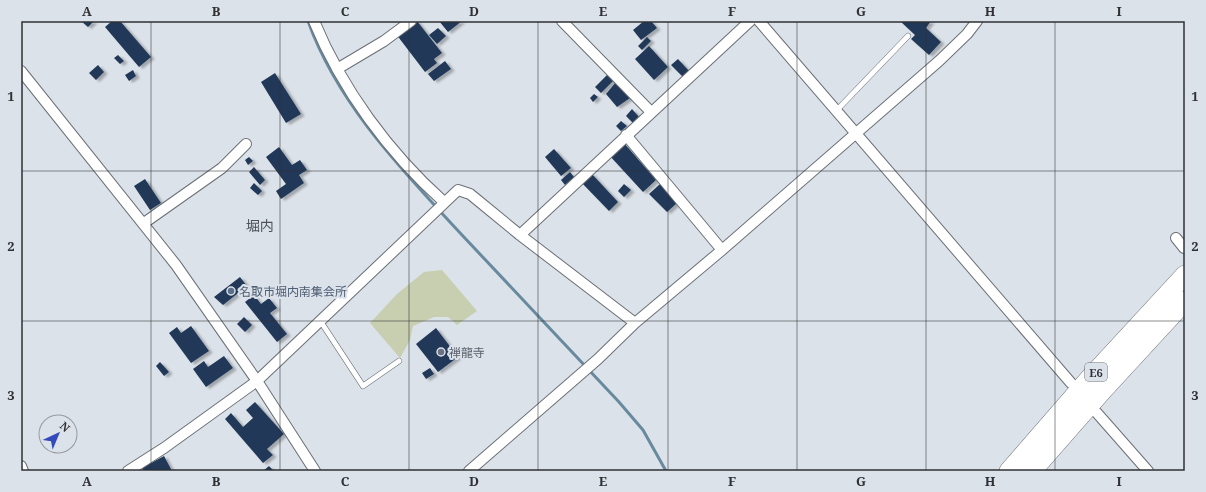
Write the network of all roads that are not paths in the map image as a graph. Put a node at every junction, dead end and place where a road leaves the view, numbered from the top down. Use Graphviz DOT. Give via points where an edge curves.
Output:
graph roads {
  1 [pos="314,21"];
  2 [pos="411,21"];
  3 [pos="562,21"];
  4 [pos="750,21"];
  5 [pos="759,21"];
  6 [pos="977,21"];
  7 [pos="908,36"];
  8 [pos="336,69"];
  9 [pos="21,71"];
  10 [pos="837,110"];
  11 [pos="651,112"];
  12 [pos="857,133"];
  13 [pos="626,136"];
  14 [pos="246,144"];
  15 [pos="440,206"];
  16 [pos="144,223"];
  17 [pos="520,235"];
  18 [pos="1176,238"];
  19 [pos="1184,248"];
  20 [pos="722,250"];
  21 [pos="1185,275"];
  22 [pos="1185,300"];
  23 [pos="321,322"];
  24 [pos="635,324"];
  25 [pos="399,361"];
  26 [pos="257,381"];
  27 [pos="1072,383"];
  28 [pos="1097,413"];
  29 [pos="21,466"];
  30 [pos="23,471"];
  31 [pos="128,471"];
  32 [pos="315,471"];
  33 [pos="469,471"];
  34 [pos="1009,471"];
  35 [pos="1032,471"];
  36 [pos="1148,471"];
  1 -- 8 [label="street"];
  2 -- 8 [label="street" via="384,41"];
  3 -- 11 [label="street"];
  4 -- 11 [label="street"];
  5 -- 10 [label="street"];
  6 -- 12 [label="street" via="967,34"];
  7 -- 10 [label="lane"];
  8 -- 15 [label="street" via="386,141"];
  9 -- 16 [label="street"];
  10 -- 12 [label="street"];
  11 -- 13 [label="street"];
  12 -- 20 [label="street"];
  12 -- 27 [label="street"];
  13 -- 17 [label="street"];
  13 -- 20 [label="street"];
  14 -- 16 [label="street" via="222,168"];
  15 -- 17 [label="street" via="458,190 470,194"];
  15 -- 23 [label="street"];
  16 -- 26 [label="street"];
  17 -- 24 [label="street"];
  18 -- 19 [label="street"];
  20 -- 24 [label="street"];
  21 -- 34 [label="highway, E6"];
  22 -- 35 [label="highway, E6"];
  23 -- 25 [label="lane" via="363,386"];
  23 -- 26 [label="street"];
  24 -- 33 [label="street" via="593,364"];
  26 -- 31 [label="street"];
  26 -- 32 [label="street"];
  28 -- 36 [label="street"];
  29 -- 30 [label="street"];
}
